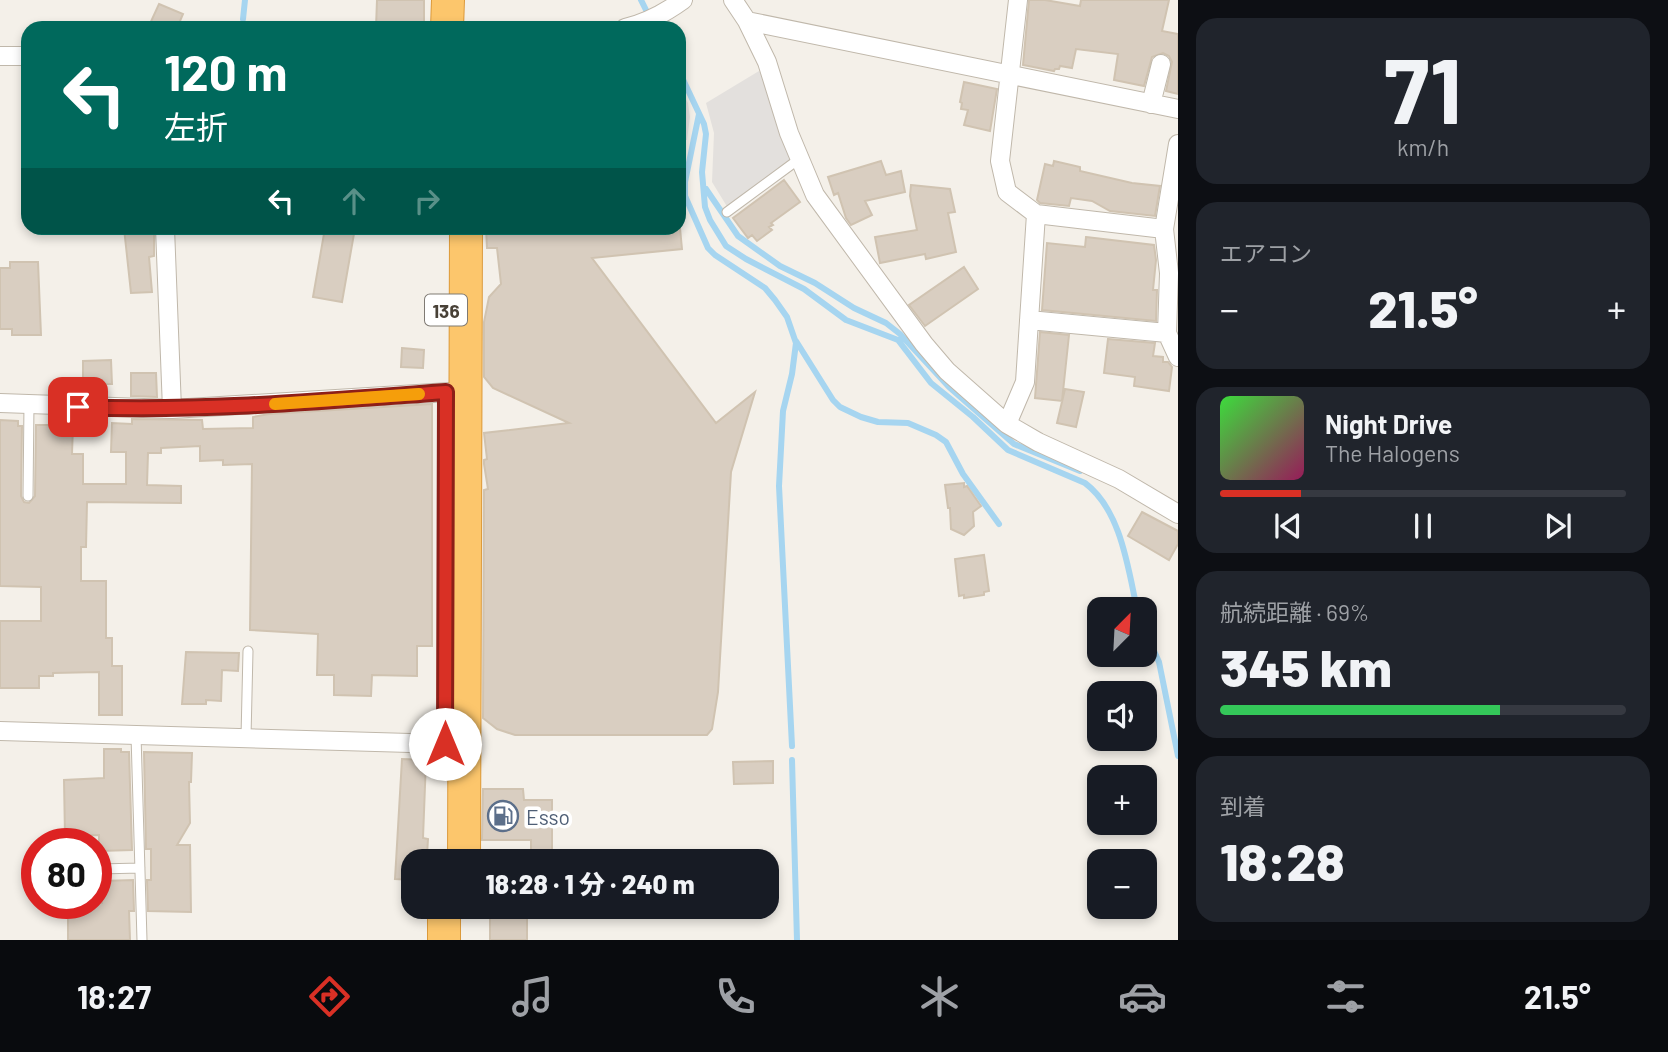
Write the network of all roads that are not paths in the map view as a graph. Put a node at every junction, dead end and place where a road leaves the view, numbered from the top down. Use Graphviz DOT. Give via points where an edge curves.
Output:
graph roads {
  1 [pos="447,0"];
  2 [pos="466,0"];
  3 [pos="683,0"];
  4 [pos="733,0"];
  5 [pos="1018,0"];
  6 [pos="447,21"];
  7 [pos="466,21"];
  8 [pos="647,21"];
  9 [pos="747,21"];
  10 [pos="0,56"];
  11 [pos="21,56"];
  12 [pos="1161,64"];
  13 [pos="1009,76"];
  14 [pos="1151,104"];
  15 [pos="1178,109"];
  16 [pos="1178,144"];
  17 [pos="799,159"];
  18 [pos="727,212"];
  19 [pos="1036,215"];
  20 [pos="1164,229"];
  21 [pos="165,235"];
  22 [pos="447,235"];
  23 [pos="466,235"];
  24 [pos="1029,320"];
  25 [pos="1167,333"];
  26 [pos="1178,357"];
  27 [pos="456,391"];
  28 [pos="0,402"];
  29 [pos="29,404"];
  30 [pos="172,409"];
  31 [pos="1007,424"];
  32 [pos="28,495"];
  33 [pos="1178,514"];
  34 [pos="248,651"];
  35 [pos="0,731"];
  36 [pos="136,734"];
  37 [pos="246,737"];
  38 [pos="445,744"];
  39 [pos="444,849"];
  40 [pos="464,849"];
  41 [pos="140,868"];
  42 [pos="112,869"];
  43 [pos="444,919"];
  44 [pos="463,919"];
  45 [pos="142,940"];
  46 [pos="444,940"];
  47 [pos="463,940"];
  1 -- 6 [label="highway"];
  2 -- 7 [label="highway"];
  3 -- 8 [label="street"];
  4 -- 9 [label="street"];
  5 -- 13 [label="street"];
  9 -- 13 [label="street"];
  9 -- 17 [label="street"];
  10 -- 11 [label="street"];
  12 -- 14 [label="street"];
  13 -- 14 [label="street"];
  13 -- 19 [label="street" via="1001,172 1007,192"];
  14 -- 15 [label="street"];
  16 -- 20 [label="street"];
  17 -- 18 [label="lane"];
  17 -- 31 [label="street" via="822,207 924,344 956,380"];
  19 -- 20 [label="street"];
  19 -- 24 [label="street"];
  20 -- 25 [label="street" via="1169,273"];
  21 -- 30 [label="street"];
  22 -- 27 [label="highway, 136"];
  23 -- 27 [label="highway, 136"];
  24 -- 25 [label="street"];
  24 -- 31 [label="street" via="1025,382"];
  25 -- 26 [label="street"];
  27 -- 30 [label="street"];
  27 -- 38 [label="highway, 136"];
  27 -- 40 [label="highway, 136"];
  28 -- 29 [label="street"];
  29 -- 30 [label="street"];
  29 -- 32 [label="lane"];
  31 -- 33 [label="street"];
  34 -- 37 [label="lane"];
  35 -- 36 [label="street"];
  36 -- 37 [label="street"];
  36 -- 41 [label="lane"];
  37 -- 38 [label="street"];
  38 -- 39 [label="highway, 136"];
  41 -- 42 [label="lane"];
  41 -- 45 [label="lane"];
  43 -- 46 [label="highway"];
  44 -- 47 [label="highway"];
}
